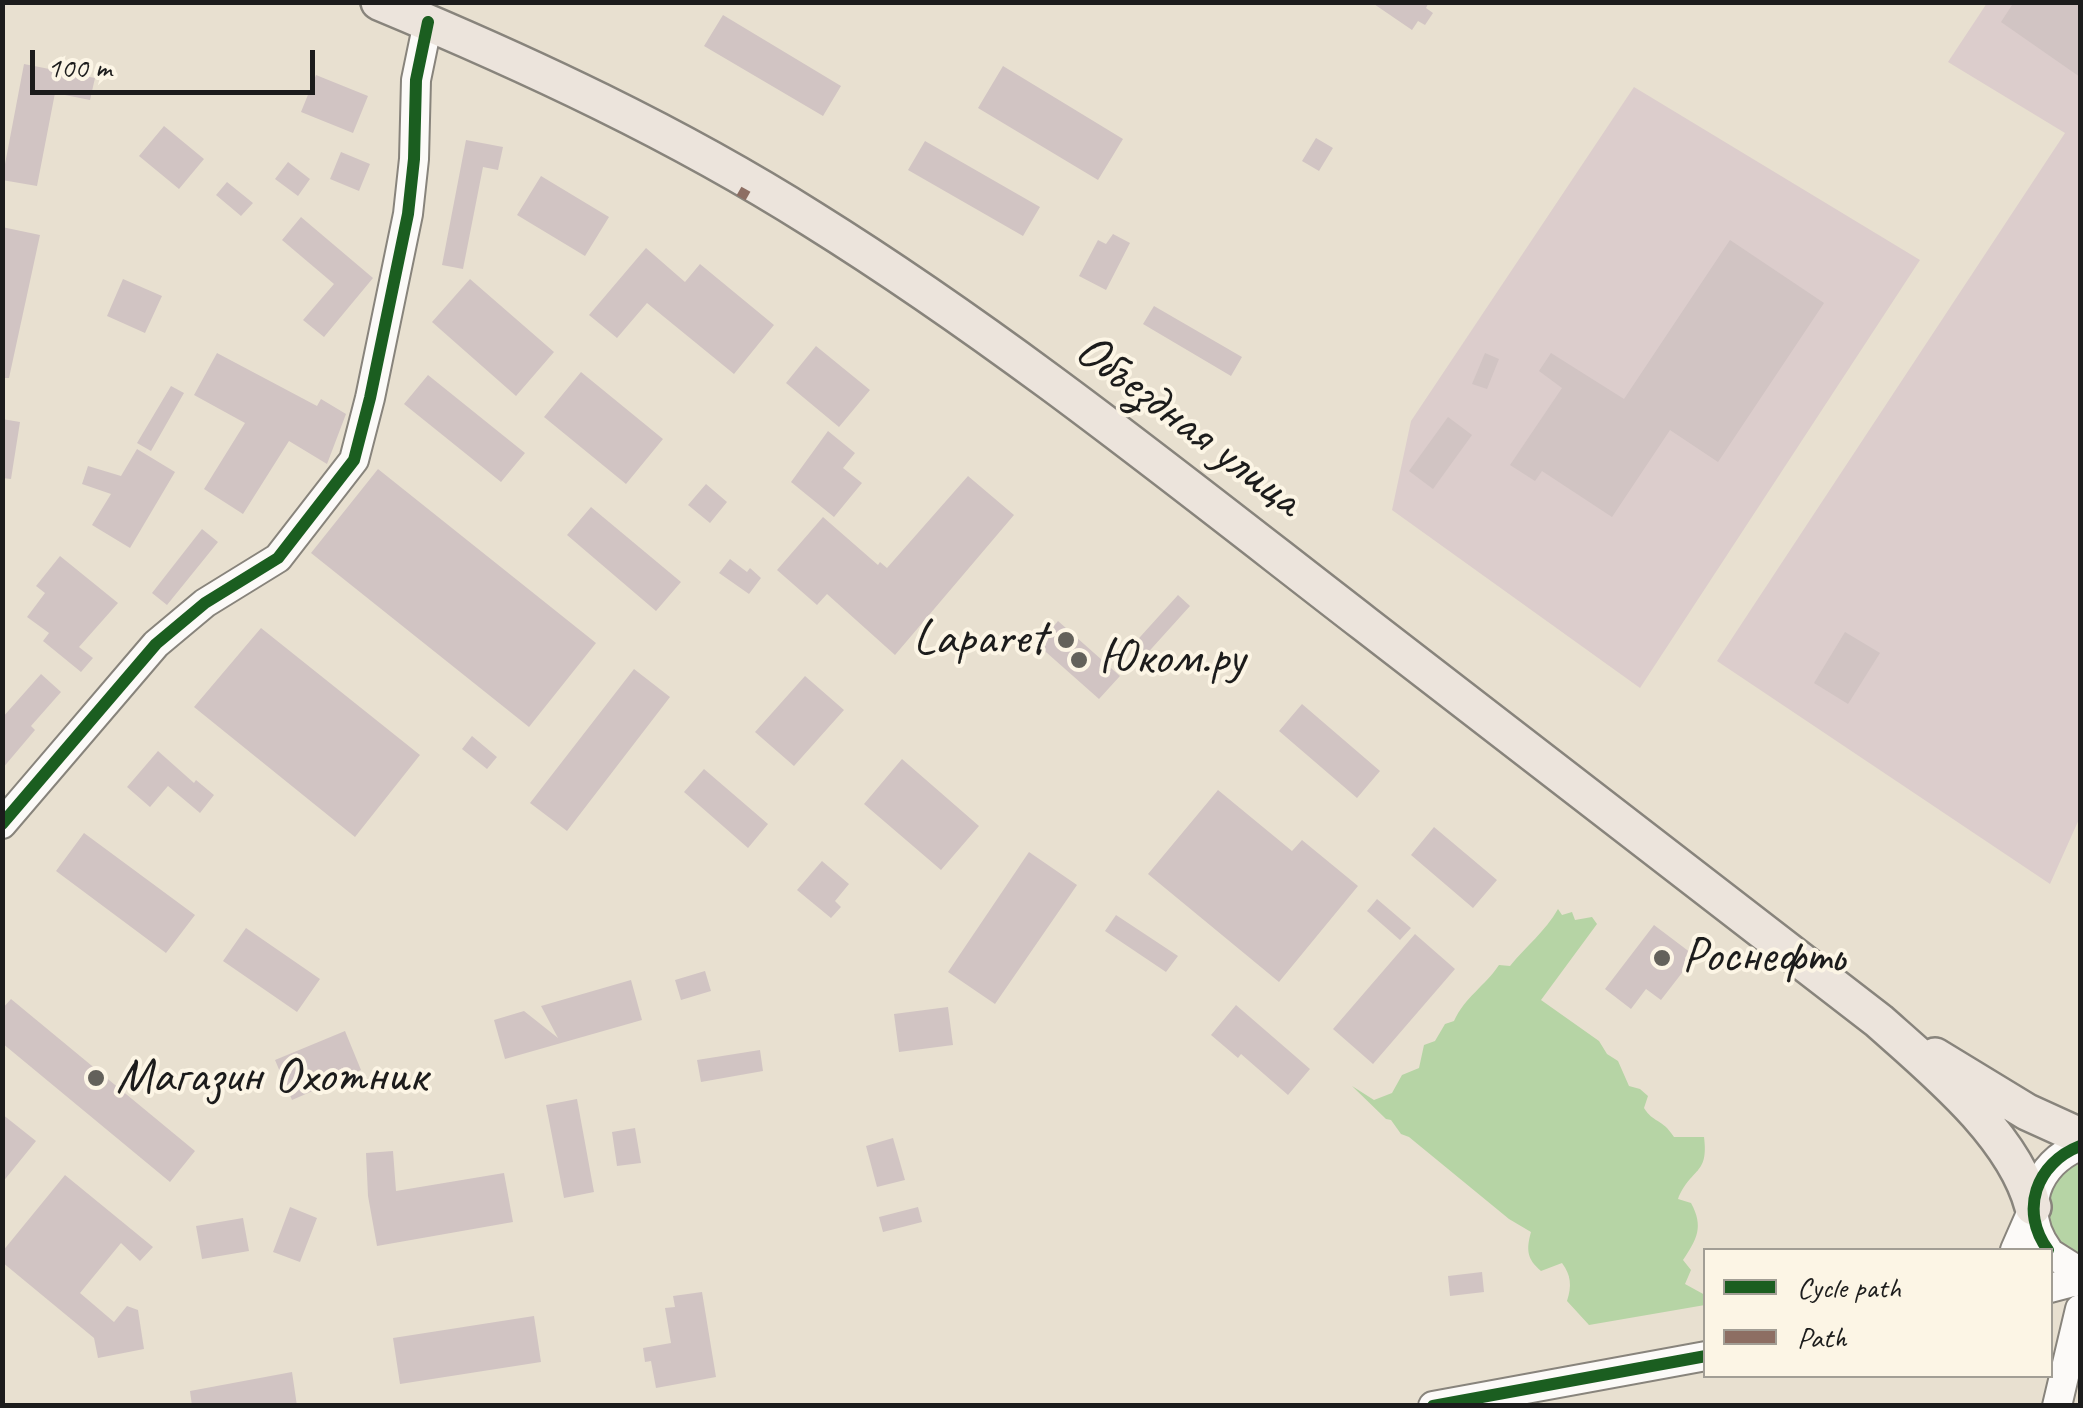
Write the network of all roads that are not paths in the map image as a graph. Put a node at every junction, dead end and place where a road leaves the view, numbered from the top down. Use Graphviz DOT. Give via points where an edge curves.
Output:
graph roads {
  1 [pos="379,2"];
  2 [pos="428,22"];
  3 [pos="2,824"];
  4 [pos="1879,1021"];
  5 [pos="2080,1136"];
  6 [pos="2080,1146"];
  7 [pos="2033,1207"];
  8 [pos="2016,1248"];
  9 [pos="2047,1248"];
  10 [pos="2053,1256"];
  11 [pos="2068,1277"];
  12 [pos="1703,1357"];
  13 [pos="1433,1406"];
  14 [pos="2057,1406"];
  1 -- 2 [label="main road, Объездная улица"];
  2 -- 3 [label="street" via="416,80 408,214 354,460 278,558 205,603 156,644"];
  2 -- 4 [label="main road, Объездная улица" via="694,150 869,257 1115,432"];
  4 -- 5 [label="main road" via="2027,1112"];
  4 -- 7 [label="main road" via="2010,1154"];
  6 -- 7 [label="street" via="2050,1165"];
  7 -- 8 [label="street"];
  7 -- 9 [label="street"];
  10 -- 11 [label="street"];
  11 -- 14 [label="street"];
  12 -- 13 [label="street"];
}
